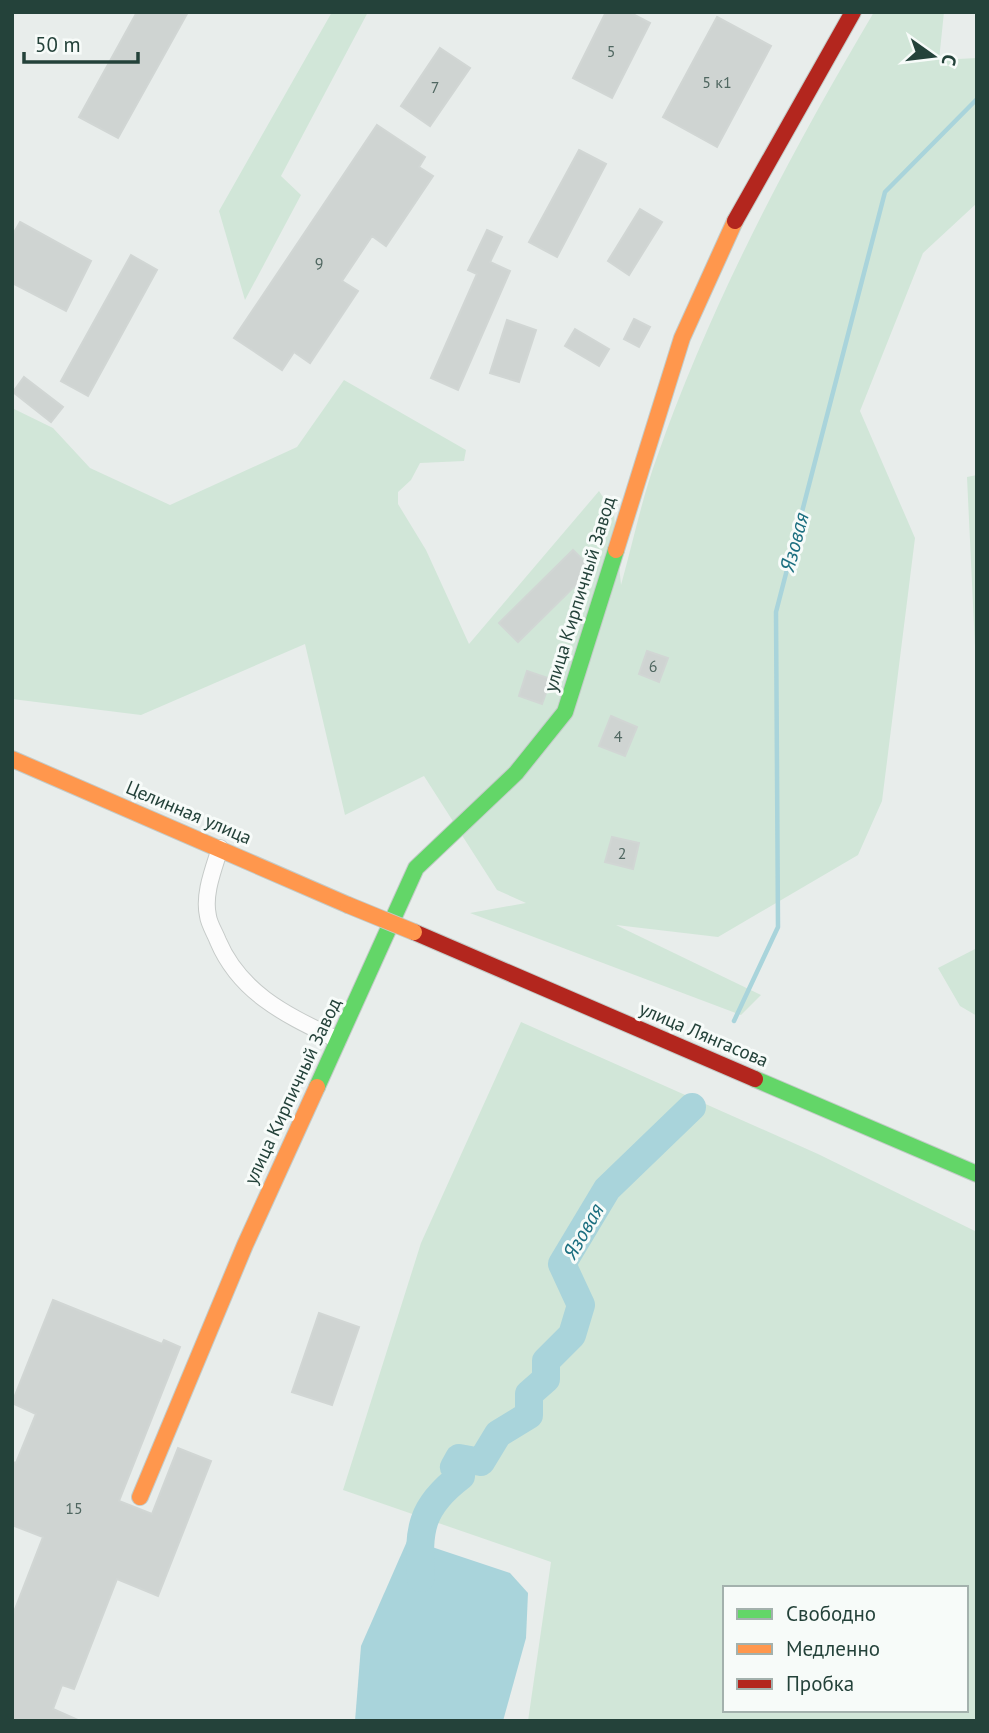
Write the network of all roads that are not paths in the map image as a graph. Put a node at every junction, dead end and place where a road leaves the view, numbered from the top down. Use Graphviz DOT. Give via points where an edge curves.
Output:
graph roads {
  1 [pos="853,12"];
  2 [pos="12,759"];
  3 [pos="220,848"];
  4 [pos="414,932"];
  5 [pos="338,1040"];
  6 [pos="977,1174"];
  7 [pos="140,1497"];
  1 -- 5 [label="street, улица Кирпичный Завод" via="741,208 682,338 565,712 541,747 416,868"];
  2 -- 3 [label="street, Целинная улица"];
  3 -- 4 [label="street, Целинная улица, bridge"];
  3 -- 5 [label="street" via="210,879 208,915 222,950 244,983 273,1008"];
  4 -- 6 [label="street, улица Лянгасова"];
  5 -- 7 [label="street, улица Кирпичный Завод" via="245,1245"];
}
